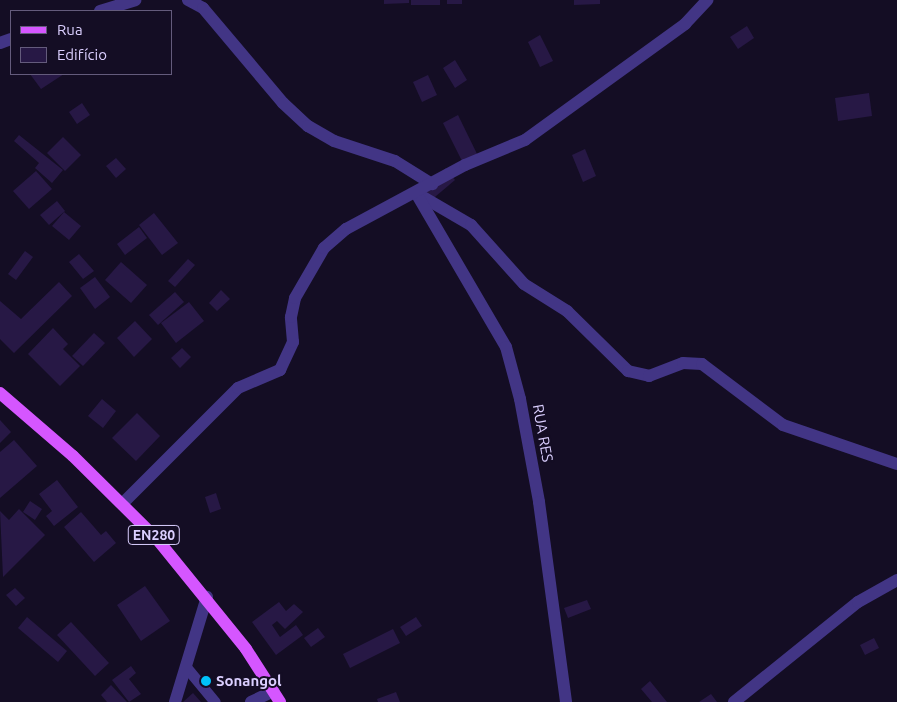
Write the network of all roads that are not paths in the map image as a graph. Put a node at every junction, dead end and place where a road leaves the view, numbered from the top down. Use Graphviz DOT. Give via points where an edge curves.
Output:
graph roads {
  1 [pos="135,0"];
  2 [pos="188,0"];
  3 [pos="707,0"];
  4 [pos="103,10"];
  5 [pos="432,184"];
  6 [pos="416,194"];
  7 [pos="0,393"];
  8 [pos="897,464"];
  9 [pos="123,503"];
  10 [pos="897,580"];
  11 [pos="207,597"];
  12 [pos="186,667"];
  13 [pos="277,696"];
  14 [pos="175,702"];
  15 [pos="215,702"];
  16 [pos="250,702"];
  17 [pos="566,702"];
  18 [pos="734,702"];
  1 -- 4 [label="street"];
  2 -- 5 [label="street" via="203,8 283,103 308,126 334,141 395,161"];
  3 -- 5 [label="street" via="684,24 525,140 465,165"];
  5 -- 6 [label="street"];
  6 -- 8 [label="street" via="471,226 524,284 567,311 628,371 649,376 682,363 702,364 782,425"];
  6 -- 9 [label="street" via="346,228 324,248 295,298 291,317 293,342 280,370 238,388"];
  6 -- 17 [label="street, RUA RES" via="506,348 520,399 539,502"];
  7 -- 9 [label="main road, EN280"];
  9 -- 11 [label="main road, EN280"];
  10 -- 18 [label="street" via="858,602"];
  11 -- 12 [label="street"];
  11 -- 13 [label="main road, EN280"];
  12 -- 14 [label="street"];
  12 -- 15 [label="lane"];
  13 -- 16 [label="street"];
}
